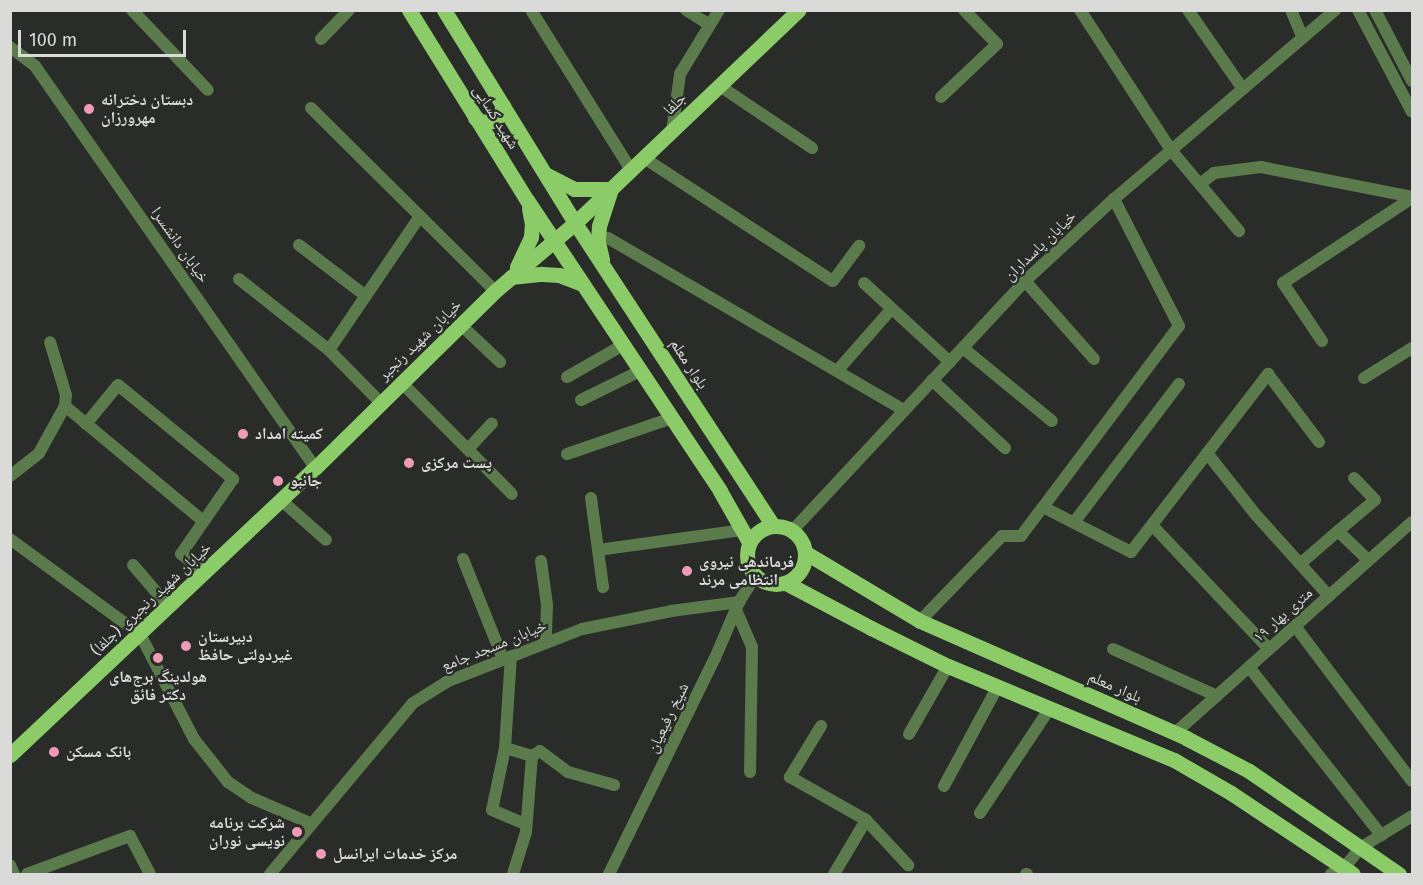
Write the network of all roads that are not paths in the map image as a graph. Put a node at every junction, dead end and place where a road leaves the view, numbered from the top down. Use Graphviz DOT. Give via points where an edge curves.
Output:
graph roads {
  1 [pos="132,10"];
  2 [pos="349,10"];
  3 [pos="409,10"];
  4 [pos="444,10"];
  5 [pos="531,10"];
  6 [pos="686,10"];
  7 [pos="719,10"];
  8 [pos="799,10"];
  9 [pos="964,10"];
  10 [pos="1080,10"];
  11 [pos="1188,10"];
  12 [pos="1291,10"];
  13 [pos="1335,10"];
  14 [pos="1358,10"];
  15 [pos="1375,10"];
  16 [pos="710,25"];
  17 [pos="1303,38"];
  18 [pos="321,39"];
  19 [pos="10,46"];
  20 [pos="1413,81"];
  21 [pos="720,86"];
  22 [pos="1243,89"];
  23 [pos="208,90"];
  24 [pos="941,97"];
  25 [pos="503,105"];
  26 [pos="311,108"];
  27 [pos="1413,112"];
  28 [pos="475,118"];
  29 [pos="672,132"];
  30 [pos="812,148"];
  31 [pos="1172,150"];
  32 [pos="644,158"];
  33 [pos="631,170"];
  34 [pos="545,173"];
  35 [pos="1200,184"];
  36 [pos="611,189"];
  37 [pos="1413,198"];
  38 [pos="1114,199"];
  39 [pos="527,200"];
  40 [pos="420,216"];
  41 [pos="574,223"];
  42 [pos="1239,231"];
  43 [pos="608,238"];
  44 [pos="554,240"];
  45 [pos="299,245"];
  46 [pos="859,246"];
  47 [pos="604,268"];
  48 [pos="511,277"];
  49 [pos="239,279"];
  50 [pos="1025,281"];
  51 [pos="864,283"];
  52 [pos="582,284"];
  53 [pos="495,291"];
  54 [pos="366,296"];
  55 [pos="887,314"];
  56 [pos="461,325"];
  57 [pos="1322,341"];
  58 [pos="50,342"];
  59 [pos="623,345"];
  60 [pos="963,348"];
  61 [pos="1413,348"];
  62 [pos="329,350"];
  63 [pos="1094,360"];
  64 [pos="500,362"];
  65 [pos="950,362"];
  66 [pos="640,371"];
  67 [pos="837,371"];
  68 [pos="567,377"];
  69 [pos="1364,378"];
  70 [pos="932,380"];
  71 [pos="402,383"];
  72 [pos="1179,384"];
  73 [pos="580,400"];
  74 [pos="381,403"];
  75 [pos="64,406"];
  76 [pos="904,410"];
  77 [pos="672,418"];
  78 [pos="1052,421"];
  79 [pos="492,423"];
  80 [pos="86,424"];
  81 [pos="1319,442"];
  82 [pos="1005,448"];
  83 [pos="468,449"];
  84 [pos="1207,453"];
  85 [pos="567,454"];
  86 [pos="315,468"];
  87 [pos="10,476"];
  88 [pos="1354,478"];
  89 [pos="512,494"];
  90 [pos="591,498"];
  91 [pos="281,500"];
  92 [pos="1043,507"];
  93 [pos="202,520"];
  94 [pos="1075,521"];
  95 [pos="1413,522"];
  96 [pos="1152,525"];
  97 [pos="773,526"];
  98 [pos="792,531"];
  99 [pos="1338,531"];
  100 [pos="746,536"];
  101 [pos="10,539"];
  102 [pos="326,540"];
  103 [pos="598,550"];
  104 [pos="806,553"];
  105 [pos="463,559"];
  106 [pos="1368,560"];
  107 [pos="541,561"];
  108 [pos="1300,564"];
  109 [pos="133,565"];
  110 [pos="206,572"];
  111 [pos="755,576"];
  112 [pos="786,583"];
  113 [pos="603,586"];
  114 [pos="1329,596"];
  115 [pos="737,606"];
  116 [pos="169,607"];
  117 [pos="920,621"];
  118 [pos="1295,626"];
  119 [pos="140,634"];
  120 [pos="546,643"];
  121 [pos="1113,649"];
  122 [pos="1269,649"];
  123 [pos="507,657"];
  124 [pos="948,666"];
  125 [pos="1249,667"];
  126 [pos="998,686"];
  127 [pos="1217,696"];
  128 [pos="1050,708"];
  129 [pos="821,726"];
  130 [pos="1175,733"];
  131 [pos="909,734"];
  132 [pos="505,748"];
  133 [pos="10,755"];
  134 [pos="532,756"];
  135 [pos="750,772"];
  136 [pos="1413,782"];
  137 [pos="614,785"];
  138 [pos="944,786"];
  139 [pos="980,813"];
  140 [pos="1413,816"];
  141 [pos="866,820"];
  142 [pos="312,824"];
  143 [pos="525,824"];
  144 [pos="1381,835"];
  145 [pos="1360,848"];
  146 [pos="10,865"];
  147 [pos="908,865"];
  148 [pos="1343,872"];
  149 [pos="14,874"];
  150 [pos="27,874"];
  151 [pos="150,874"];
  152 [pos="270,874"];
  153 [pos="513,874"];
  154 [pos="609,874"];
  155 [pos="834,874"];
  156 [pos="1399,874"];
  1 -- 23 [label="street"];
  2 -- 18 [label="street"];
  3 -- 28 [label="main road, شهید کسایی"];
  4 -- 25 [label="main road, شهید کسایی"];
  5 -- 33 [label="street"];
  6 -- 16 [label="street"];
  7 -- 16 [label="street"];
  8 -- 21 [label="main road, جلفا"];
  9 -- 24 [label="street" via="997,44"];
  10 -- 31 [label="street"];
  11 -- 22 [label="street"];
  12 -- 17 [label="street"];
  13 -- 17 [label="street, خیابان پاسداران"];
  14 -- 27 [label="street"];
  15 -- 20 [label="street"];
  16 -- 29 [label="street" via="680,74"];
  17 -- 22 [label="street, خیابان پاسداران"];
  19 -- 86 [label="street, خیابان دانشسرا" via="35,66"];
  21 -- 29 [label="main road, جلفا"];
  21 -- 30 [label="street"];
  22 -- 31 [label="street, خیابان پاسداران"];
  25 -- 28 [label="main road" via="493,121"];
  25 -- 34 [label="main road, شهید کسایی"];
  26 -- 40 [label="street"];
  28 -- 39 [label="main road, شهید کسایی"];
  29 -- 32 [label="main road, جلفا"];
  31 -- 35 [label="street"];
  31 -- 38 [label="street, خیابان پاسداران"];
  32 -- 33 [label="main road, جلفا"];
  32 -- 46 [label="street" via="832,281"];
  33 -- 36 [label="main road, جلفا"];
  34 -- 36 [label="main road" via="574,189"];
  34 -- 41 [label="main road, شهید کسایی"];
  35 -- 37 [label="street" via="1214,173 1261,167"];
  35 -- 42 [label="street"];
  36 -- 41 [label="main road, جلفا"];
  36 -- 47 [label="main road" via="599,226"];
  37 -- 57 [label="street" via="1283,284"];
  38 -- 50 [label="street, خیابان پاسداران"];
  38 -- 92 [label="street" via="1179,326"];
  39 -- 44 [label="main road, شهید کسایی"];
  39 -- 48 [label="main road" via="531,237"];
  40 -- 53 [label="street"];
  40 -- 54 [label="street"];
  41 -- 44 [label="main road, جلفا"];
  41 -- 47 [label="main road, بلوار معلم"];
  43 -- 67 [label="street"];
  44 -- 48 [label="main road, خیابان شهید رنجبر"];
  44 -- 52 [label="main road"];
  45 -- 54 [label="street"];
  47 -- 97 [label="main road, بلوار معلم"];
  48 -- 52 [label="main road" via="542,274"];
  48 -- 53 [label="main road, خیابان شهید رنجبر"];
  49 -- 62 [label="street"];
  50 -- 60 [label="street, خیابان پاسداران"];
  50 -- 63 [label="street"];
  51 -- 65 [label="street"];
  52 -- 59 [label="main road"];
  53 -- 56 [label="main road, خیابان شهید رنجبر"];
  54 -- 62 [label="street"];
  55 -- 67 [label="street"];
  56 -- 64 [label="street"];
  56 -- 71 [label="main road, خیابان شهید رنجبر"];
  58 -- 75 [label="street" via="66,395"];
  59 -- 66 [label="main road"];
  59 -- 68 [label="street"];
  60 -- 65 [label="street, خیابان پاسداران"];
  60 -- 78 [label="street"];
  61 -- 69 [label="street"];
  62 -- 74 [label="street"];
  65 -- 70 [label="street, خیابان پاسداران"];
  66 -- 73 [label="street"];
  66 -- 77 [label="main road"];
  67 -- 76 [label="street"];
  70 -- 76 [label="street, خیابان پاسداران"];
  70 -- 82 [label="street"];
  71 -- 74 [label="main road, خیابان شهید رنجبر"];
  71 -- 83 [label="street"];
  72 -- 94 [label="street"];
  74 -- 86 [label="main road, خیابان شهید رنجبر"];
  75 -- 80 [label="street"];
  75 -- 87 [label="street" via="39,453"];
  76 -- 98 [label="street, خیابان پاسداران"];
  77 -- 85 [label="street"];
  77 -- 100 [label="main road"];
  79 -- 83 [label="street"];
  80 -- 93 [label="street"];
  80 -- 93 [label="street" via="118,385 233,479"];
  81 -- 84 [label="street" via="1268,374"];
  83 -- 89 [label="street"];
  84 -- 96 [label="street"];
  84 -- 108 [label="street"];
  86 -- 91 [label="main road, خیابان شهید رنجبری (جلفا)"];
  88 -- 99 [label="street" via="1375,500"];
  90 -- 103 [label="street"];
  91 -- 102 [label="street"];
  91 -- 110 [label="main road, خیابان شهید رنجبری (جلفا)"];
  92 -- 94 [label="street"];
  92 -- 117 [label="street" via="1021,536 1002,536"];
  93 -- 110 [label="street" via="180,554"];
  94 -- 96 [label="street" via="1131,552"];
  95 -- 106 [label="street, ۱۹ متری بهار"];
  96 -- 122 [label="street"];
  97 -- 98 [label="main road"];
  97 -- 100 [label="main road"];
  98 -- 104 [label="main road"];
  99 -- 106 [label="street"];
  99 -- 108 [label="street"];
  100 -- 103 [label="street"];
  100 -- 111 [label="main road" via="748,565"];
  101 -- 119 [label="street"];
  103 -- 113 [label="street"];
  104 -- 112 [label="main road" via="802,570"];
  104 -- 117 [label="main road, بلوار معلم"];
  105 -- 123 [label="street"];
  106 -- 114 [label="street, ۱۹ متری بهار"];
  107 -- 120 [label="street" via="547,605"];
  108 -- 114 [label="street"];
  109 -- 116 [label="street"];
  110 -- 116 [label="main road, خیابان شهید رنجبری (جلفا)"];
  111 -- 112 [label="main road" via="765,583"];
  111 -- 115 [label="street, شیخ رفیعیان"];
  112 -- 124 [label="main road"];
  114 -- 118 [label="street, ۱۹ متری بهار"];
  115 -- 120 [label="street, خیابان مسجد جامع" via="660,613 582,629"];
  115 -- 135 [label="street" via="752,648"];
  115 -- 154 [label="street, شیخ رفیعیان"];
  116 -- 119 [label="main road, خیابان شهید رنجبری (جلفا)"];
  117 -- 130 [label="main road, بلوار معلم"];
  118 -- 122 [label="street, ۱۹ متری بهار"];
  118 -- 136 [label="street"];
  119 -- 133 [label="main road, خیابان شهید رنجبری (جلفا)"];
  119 -- 142 [label="street" via="195,739 228,782 252,798"];
  120 -- 123 [label="street, خیابان مسجد جامع"];
  121 -- 127 [label="street"];
  122 -- 125 [label="street, ۱۹ متری بهار"];
  123 -- 132 [label="street"];
  123 -- 142 [label="street, خیابان مسجد جامع" via="446,682 413,703"];
  124 -- 126 [label="main road"];
  124 -- 131 [label="street"];
  125 -- 127 [label="street, ۱۹ متری بهار"];
  125 -- 144 [label="street"];
  126 -- 128 [label="main road"];
  126 -- 138 [label="street"];
  127 -- 130 [label="street, ۱۹ متری بهار"];
  128 -- 139 [label="street"];
  128 -- 148 [label="main road" via="1174,760 1231,793"];
  129 -- 141 [label="street" via="790,777"];
  130 -- 145 [label="main road, بلوار معلم" via="1249,771"];
  132 -- 134 [label="street"];
  132 -- 143 [label="street" via="492,810"];
  134 -- 137 [label="street" via="540,751 568,772"];
  134 -- 143 [label="street"];
  140 -- 144 [label="street"];
  141 -- 147 [label="street"];
  141 -- 155 [label="street"];
  142 -- 152 [label="street, خیابان مسجد جامع"];
  143 -- 153 [label="street"];
  144 -- 145 [label="street"];
  145 -- 148 [label="street"];
  145 -- 156 [label="main road, بلوار معلم"];
  146 -- 149 [label="street"];
  150 -- 151 [label="street" via="129,836"];
}
